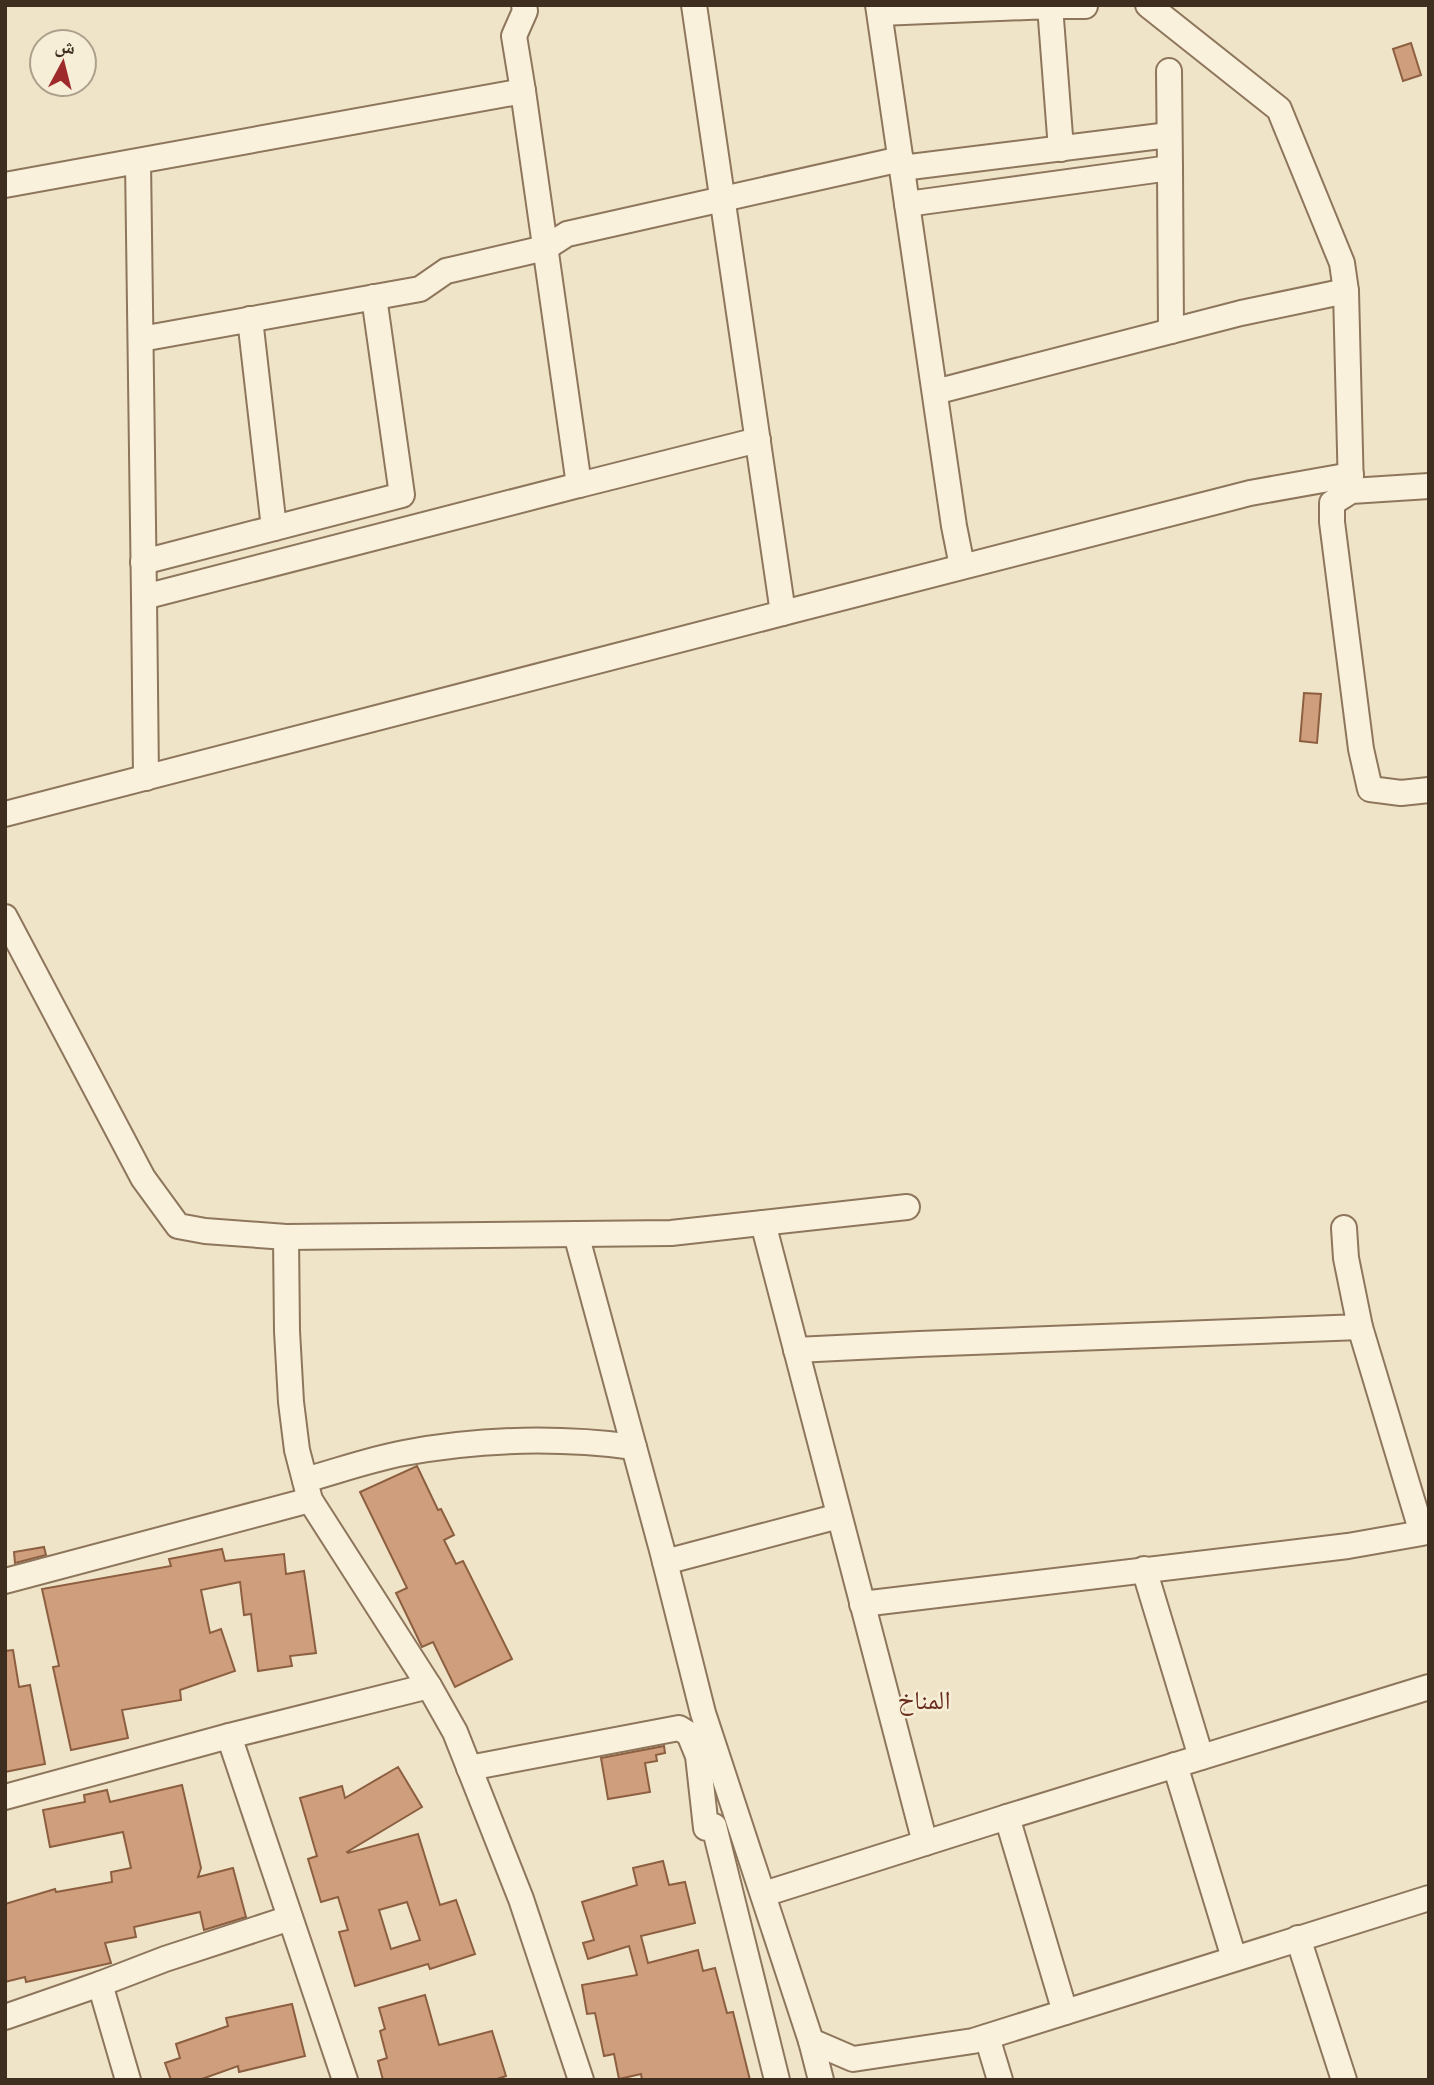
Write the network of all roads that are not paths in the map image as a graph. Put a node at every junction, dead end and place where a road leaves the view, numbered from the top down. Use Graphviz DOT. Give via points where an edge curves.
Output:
graph roads {
  1 [pos="524,5"];
  2 [pos="694,5"];
  3 [pos="1148,5"];
  4 [pos="1050,6"];
  5 [pos="1085,6"];
  6 [pos="879,9"];
  7 [pos="1169,71"];
  8 [pos="523,91"];
  9 [pos="1170,135"];
  10 [pos="1061,149"];
  11 [pos="138,160"];
  12 [pos="901,164"];
  13 [pos="1170,168"];
  14 [pos="5,185"];
  15 [pos="721,198"];
  16 [pos="907,204"];
  17 [pos="545,248"];
  18 [pos="1346,291"];
  19 [pos="374,297"];
  20 [pos="250,319"];
  21 [pos="1171,331"];
  22 [pos="141,339"];
  23 [pos="934,392"];
  24 [pos="758,440"];
  25 [pos="1351,483"];
  26 [pos="579,485"];
  27 [pos="1429,486"];
  28 [pos="402,495"];
  29 [pos="274,528"];
  30 [pos="407,530"];
  31 [pos="144,562"];
  32 [pos="962,566"];
  33 [pos="144,597"];
  34 [pos="783,613"];
  35 [pos="146,778"];
  36 [pos="1429,790"];
  37 [pos="5,814"];
  38 [pos="5,917"];
  39 [pos="907,1207"];
  40 [pos="763,1223"];
  41 [pos="1344,1228"];
  42 [pos="576,1234"];
  43 [pos="286,1237"];
  44 [pos="1360,1327"];
  45 [pos="796,1350"];
  46 [pos="634,1447"];
  47 [pos="308,1490"];
  48 [pos="839,1516"];
  49 [pos="665,1562"];
  50 [pos="1144,1569"];
  51 [pos="5,1581"];
  52 [pos="862,1604"];
  53 [pos="429,1686"];
  54 [pos="1429,1687"];
  55 [pos="229,1736"];
  56 [pos="1201,1757"];
  57 [pos="1175,1765"];
  58 [pos="469,1768"];
  59 [pos="5,1797"];
  60 [pos="1007,1817"];
  61 [pos="925,1843"];
  62 [pos="764,1894"];
  63 [pos="1429,1898"];
  64 [pos="290,1918"];
  65 [pos="1298,1938"];
  66 [pos="1234,1958"];
  67 [pos="100,1984"];
  68 [pos="1065,2012"];
  69 [pos="5,2017"];
  70 [pos="987,2037"];
  71 [pos="811,2041"];
  72 [pos="128,2080"];
  73 [pos="345,2080"];
  74 [pos="581,2080"];
  75 [pos="777,2080"];
  76 [pos="821,2080"];
  77 [pos="1000,2080"];
  78 [pos="1345,2080"];
  1 -- 8 [label="street" via="514,36"];
  2 -- 15 [label="street"];
  3 -- 18 [label="street" via="1279,109 1342,263"];
  4 -- 5 [label="street"];
  4 -- 6 [label="street"];
  4 -- 10 [label="street"];
  6 -- 12 [label="street"];
  7 -- 9 [label="street"];
  8 -- 11 [label="street"];
  8 -- 17 [label="street"];
  9 -- 10 [label="street"];
  9 -- 13 [label="street"];
  10 -- 12 [label="street"];
  11 -- 14 [label="street"];
  11 -- 22 [label="street"];
  12 -- 15 [label="street"];
  12 -- 16 [label="street"];
  13 -- 16 [label="street"];
  13 -- 21 [label="street"];
  15 -- 17 [label="street" via="567,234"];
  15 -- 24 [label="street"];
  16 -- 23 [label="street"];
  17 -- 19 [label="street" via="446,271 420,289"];
  17 -- 26 [label="street"];
  18 -- 21 [label="street"];
  18 -- 25 [label="street"];
  19 -- 20 [label="street"];
  19 -- 28 [label="street"];
  20 -- 22 [label="street"];
  20 -- 29 [label="street"];
  21 -- 23 [label="street"];
  22 -- 31 [label="street"];
  23 -- 32 [label="street"];
  24 -- 26 [label="street"];
  24 -- 34 [label="street"];
  25 -- 27 [label="street"];
  25 -- 32 [label="street" via="1250,493"];
  25 -- 36 [label="street" via="1332,503 1332,522 1370,789"];
  26 -- 30 [label="street"];
  28 -- 29 [label="street"];
  28 -- 30 [label="street"];
  29 -- 31 [label="street"];
  30 -- 33 [label="street"];
  31 -- 33 [label="street"];
  32 -- 34 [label="street"];
  33 -- 35 [label="street"];
  34 -- 35 [label="street"];
  35 -- 37 [label="street"];
  38 -- 43 [label="street" via="143,1178 178,1226"];
  39 -- 40 [label="street"];
  40 -- 42 [label="street" via="671,1233"];
  40 -- 45 [label="street"];
  41 -- 44 [label="street"];
  42 -- 43 [label="street"];
  42 -- 46 [label="street"];
  43 -- 47 [label="street" via="291,1402"];
  44 -- 45 [label="street"];
  44 -- 50 [label="street" via="1422,1533"];
  45 -- 48 [label="street"];
  46 -- 47 [label="street" via="590,1441 487,1442 403,1453"];
  46 -- 49 [label="street"];
  47 -- 51 [label="street"];
  47 -- 53 [label="street"];
  48 -- 49 [label="street"];
  48 -- 52 [label="street"];
  49 -- 62 [label="street" via="703,1713"];
  50 -- 52 [label="street"];
  50 -- 56 [label="street"];
  52 -- 61 [label="street"];
  53 -- 55 [label="street"];
  53 -- 58 [label="street"];
  54 -- 56 [label="street"];
  55 -- 59 [label="street"];
  55 -- 64 [label="street"];
  56 -- 57 [label="street"];
  57 -- 60 [label="street"];
  57 -- 66 [label="street"];
  58 -- 74 [label="street" via="521,1899"];
  58 -- 75 [label="street" via="680,1728 689,1734 698,1756 706,1828 714,1826"];
  60 -- 61 [label="street"];
  60 -- 68 [label="street"];
  61 -- 62 [label="street"];
  62 -- 71 [label="street"];
  63 -- 65 [label="street"];
  64 -- 67 [label="street"];
  64 -- 73 [label="street"];
  65 -- 66 [label="street"];
  65 -- 78 [label="street"];
  66 -- 68 [label="street"];
  67 -- 69 [label="street"];
  67 -- 72 [label="street"];
  68 -- 70 [label="street"];
  70 -- 71 [label="street" via="853,2059"];
  70 -- 77 [label="street"];
  71 -- 76 [label="street"];
}
